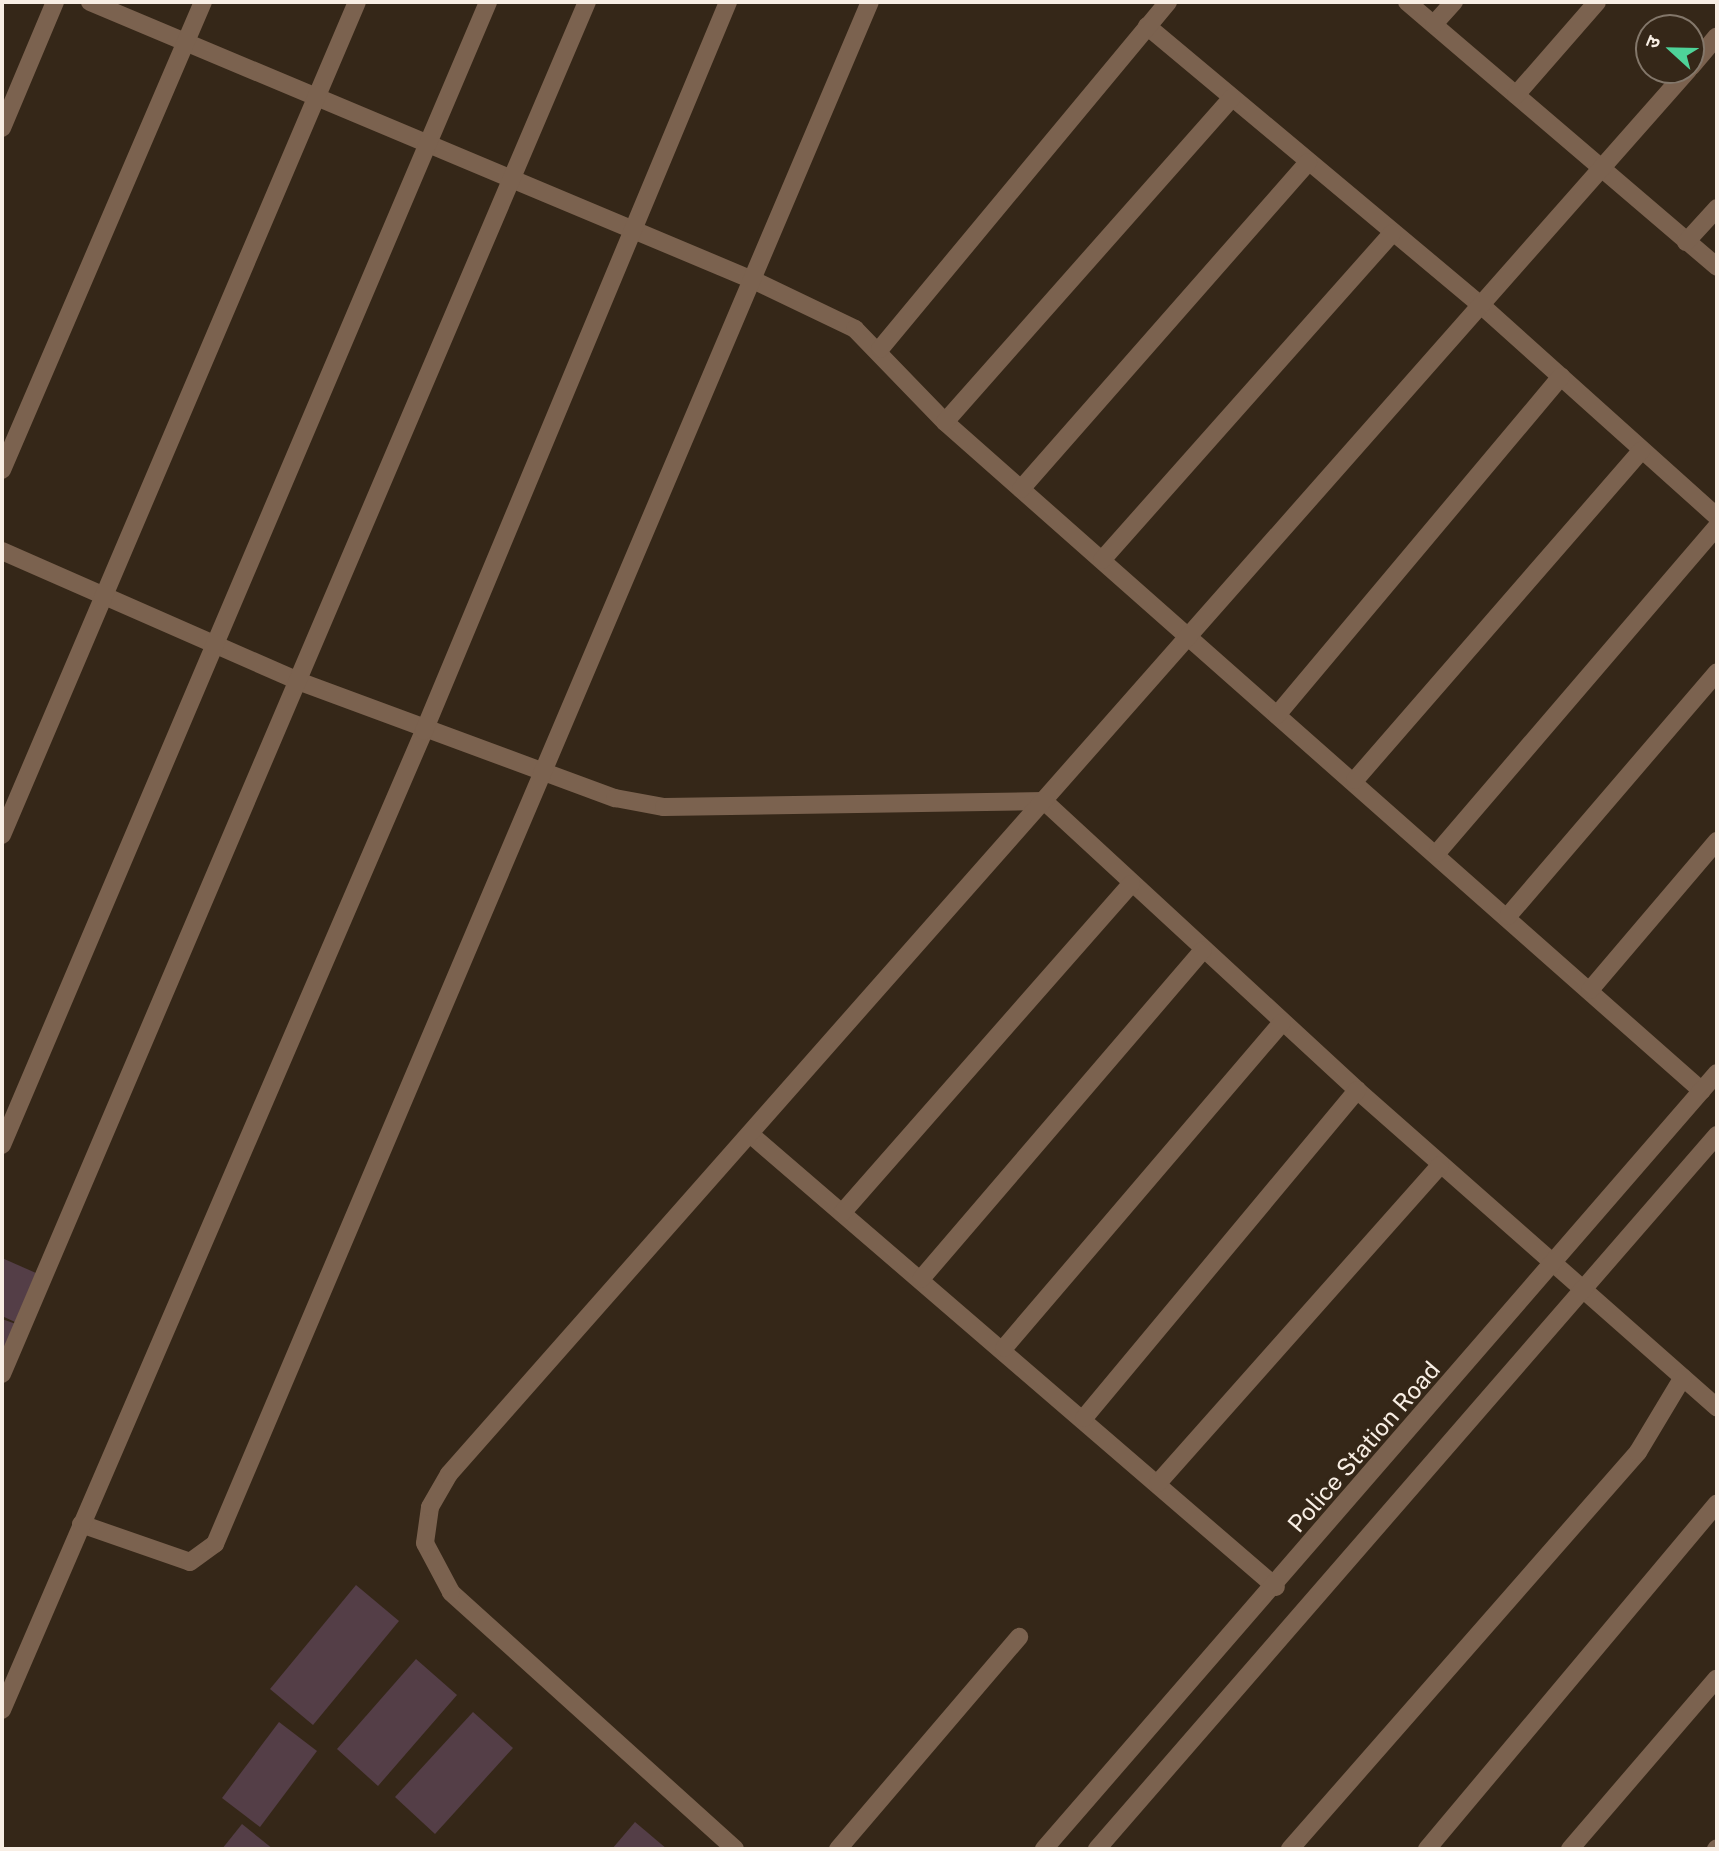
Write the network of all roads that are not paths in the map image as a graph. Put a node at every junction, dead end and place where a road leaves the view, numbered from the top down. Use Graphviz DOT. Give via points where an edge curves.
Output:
graph roads {
  1 [pos="55,2"];
  2 [pos="90,2"];
  3 [pos="202,2"];
  4 [pos="357,2"];
  5 [pos="488,2"];
  6 [pos="587,2"];
  7 [pos="728,2"];
  8 [pos="870,2"];
  9 [pos="1168,2"];
  10 [pos="1407,2"];
  11 [pos="1454,2"];
  12 [pos="1597,2"];
  13 [pos="1434,24"];
  14 [pos="1147,26"];
  15 [pos="1717,36"];
  16 [pos="185,42"];
  17 [pos="1705,50"];
  18 [pos="1676,84"];
  19 [pos="1516,95"];
  20 [pos="317,96"];
  21 [pos="1232,98"];
  22 [pos="2,128"];
  23 [pos="429,144"];
  24 [pos="1308,162"];
  25 [pos="1603,170"];
  26 [pos="510,180"];
  27 [pos="1717,208"];
  28 [pos="633,230"];
  29 [pos="1392,233"];
  30 [pos="1686,242"];
  31 [pos="1717,267"];
  32 [pos="755,281"];
  33 [pos="1481,305"];
  34 [pos="880,349"];
  35 [pos="1561,376"];
  36 [pos="945,422"];
  37 [pos="1642,450"];
  38 [pos="2,470"];
  39 [pos="1021,489"];
  40 [pos="1717,517"];
  41 [pos="1717,526"];
  42 [pos="2,551"];
  43 [pos="1102,560"];
  44 [pos="101,595"];
  45 [pos="1185,634"];
  46 [pos="213,644"];
  47 [pos="1717,672"];
  48 [pos="298,681"];
  49 [pos="1277,715"];
  50 [pos="424,731"];
  51 [pos="540,774"];
  52 [pos="1354,780"];
  53 [pos="1044,801"];
  54 [pos="2,835"];
  55 [pos="1717,841"];
  56 [pos="1437,853"];
  57 [pos="1131,884"];
  58 [pos="1508,916"];
  59 [pos="1203,950"];
  60 [pos="1590,990"];
  61 [pos="1282,1022"];
  62 [pos="1717,1073"];
  63 [pos="1357,1090"];
  64 [pos="1702,1091"];
  65 [pos="750,1134"];
  66 [pos="1717,1135"];
  67 [pos="2,1145"];
  68 [pos="1440,1165"];
  69 [pos="842,1213"];
  70 [pos="1552,1266"];
  71 [pos="921,1279"];
  72 [pos="1585,1290"];
  73 [pos="1004,1348"];
  74 [pos="2,1374"];
  75 [pos="1683,1377"];
  76 [pos="1717,1407"];
  77 [pos="1084,1418"];
  78 [pos="1158,1483"];
  79 [pos="1717,1504"];
  80 [pos="81,1524"];
  81 [pos="1276,1587"];
  82 [pos="1019,1637"];
  83 [pos="1717,1678"];
  84 [pos="2,1710"];
  85 [pos="735,1849"];
  86 [pos="838,1849"];
  87 [pos="1044,1849"];
  88 [pos="1097,1849"];
  89 [pos="1290,1849"];
  90 [pos="1427,1849"];
  91 [pos="1570,1849"];
  1 -- 22 [label="street"];
  2 -- 16 [label="street"];
  3 -- 16 [label="street"];
  4 -- 20 [label="street"];
  5 -- 23 [label="street"];
  6 -- 26 [label="street"];
  7 -- 28 [label="street"];
  8 -- 32 [label="street"];
  9 -- 14 [label="street"];
  10 -- 13 [label="street"];
  11 -- 13 [label="street"];
  12 -- 19 [label="street"];
  13 -- 19 [label="street"];
  14 -- 21 [label="street"];
  14 -- 34 [label="street"];
  15 -- 17 [label="street"];
  16 -- 20 [label="street"];
  16 -- 38 [label="street"];
  18 -- 25 [label="street"];
  19 -- 25 [label="street"];
  20 -- 23 [label="street"];
  20 -- 44 [label="street"];
  21 -- 24 [label="street"];
  21 -- 36 [label="street"];
  23 -- 26 [label="street"];
  23 -- 46 [label="street"];
  24 -- 29 [label="street"];
  24 -- 39 [label="street"];
  25 -- 30 [label="street"];
  25 -- 33 [label="street"];
  26 -- 28 [label="street"];
  26 -- 48 [label="street"];
  27 -- 30 [label="street"];
  28 -- 32 [label="street"];
  28 -- 50 [label="street"];
  29 -- 33 [label="street"];
  29 -- 43 [label="street"];
  30 -- 31 [label="street"];
  32 -- 34 [label="street" via="847,324"];
  32 -- 51 [label="street"];
  33 -- 35 [label="street"];
  33 -- 45 [label="street"];
  34 -- 36 [label="street"];
  35 -- 37 [label="street"];
  35 -- 49 [label="street"];
  36 -- 39 [label="street"];
  37 -- 40 [label="street"];
  37 -- 52 [label="street"];
  39 -- 43 [label="street"];
  41 -- 56 [label="street"];
  42 -- 44 [label="street"];
  43 -- 45 [label="street"];
  44 -- 46 [label="street"];
  44 -- 54 [label="street"];
  45 -- 49 [label="street"];
  45 -- 53 [label="street"];
  46 -- 48 [label="street"];
  46 -- 67 [label="street"];
  47 -- 58 [label="street"];
  48 -- 50 [label="street"];
  48 -- 74 [label="street"];
  49 -- 52 [label="street"];
  50 -- 51 [label="street"];
  50 -- 80 [label="street"];
  51 -- 53 [label="street" via="664,807"];
  51 -- 80 [label="street" via="215,1544 190,1562"];
  52 -- 56 [label="street"];
  53 -- 57 [label="street"];
  53 -- 65 [label="street"];
  55 -- 60 [label="street"];
  56 -- 58 [label="street"];
  57 -- 59 [label="street"];
  57 -- 69 [label="street"];
  58 -- 60 [label="street"];
  59 -- 61 [label="street"];
  59 -- 71 [label="street"];
  60 -- 64 [label="street"];
  61 -- 63 [label="street"];
  61 -- 73 [label="street"];
  62 -- 64 [label="street, Police Station Road"];
  63 -- 68 [label="street"];
  63 -- 77 [label="street"];
  64 -- 70 [label="street, Police Station Road"];
  65 -- 69 [label="street"];
  65 -- 85 [label="street" via="449,1474 430,1507 425,1543 451,1592"];
  66 -- 72 [label="street"];
  68 -- 70 [label="street"];
  68 -- 78 [label="street"];
  69 -- 71 [label="street"];
  70 -- 72 [label="street"];
  70 -- 81 [label="street, Police Station Road"];
  71 -- 73 [label="street"];
  72 -- 75 [label="street"];
  72 -- 88 [label="street"];
  73 -- 77 [label="street"];
  75 -- 76 [label="street"];
  75 -- 89 [label="street" via="1638,1452"];
  77 -- 78 [label="street"];
  78 -- 81 [label="street"];
  79 -- 90 [label="street"];
  80 -- 84 [label="street"];
  81 -- 87 [label="street, Police Station Road"];
  82 -- 86 [label="street"];
  83 -- 91 [label="street"];
}
